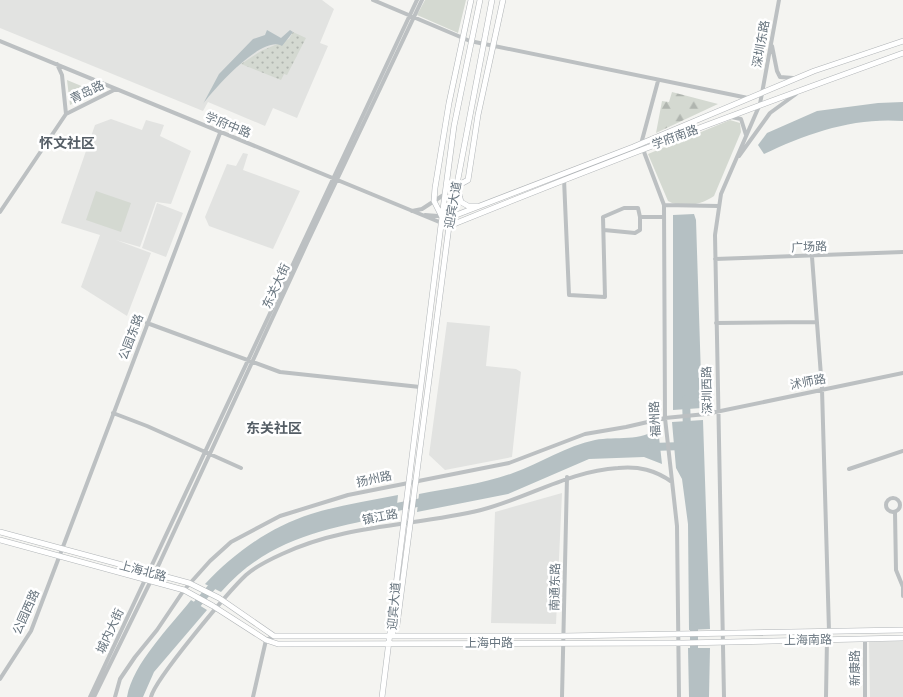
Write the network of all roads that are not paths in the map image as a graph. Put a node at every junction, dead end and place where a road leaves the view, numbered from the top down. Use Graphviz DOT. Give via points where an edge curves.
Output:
graph roads {
  1 [pos="373,0"];
  2 [pos="417,0"];
  3 [pos="422,0"];
  4 [pos="471,0"];
  5 [pos="480,0"];
  6 [pos="492,0"];
  7 [pos="503,0"];
  8 [pos="780,0"];
  9 [pos="409,15"];
  10 [pos="414,17"];
  11 [pos="463,38"];
  12 [pos="0,41"];
  13 [pos="470,41"];
  14 [pos="771,41"];
  15 [pos="903,41"];
  16 [pos="483,44"];
  17 [pos="492,46"];
  18 [pos="903,54"];
  19 [pos="57,64"];
  20 [pos="798,77"];
  21 [pos="658,82"];
  22 [pos="811,85"];
  23 [pos="116,89"];
  24 [pos="763,92"];
  25 [pos="748,98"];
  26 [pos="760,104"];
  27 [pos="66,114"];
  28 [pos="729,117"];
  29 [pos="220,133"];
  30 [pos="746,137"];
  31 [pos="642,146"];
  32 [pos="736,159"];
  33 [pos="332,179"];
  34 [pos="564,179"];
  35 [pos="337,181"];
  36 [pos="457,186"];
  37 [pos="445,194"];
  38 [pos="434,201"];
  39 [pos="481,206"];
  40 [pos="664,206"];
  41 [pos="718,206"];
  42 [pos="410,211"];
  43 [pos="0,212"];
  44 [pos="451,217"];
  45 [pos="640,217"];
  46 [pos="664,217"];
  47 [pos="441,220"];
  48 [pos="449,226"];
  49 [pos="604,230"];
  50 [pos="903,252"];
  51 [pos="812,257"];
  52 [pos="715,259"];
  53 [pos="817,322"];
  54 [pos="147,323"];
  55 [pos="716,323"];
  56 [pos="250,360"];
  57 [pos="903,373"];
  58 [pos="420,387"];
  59 [pos="822,390"];
  60 [pos="718,410"];
  61 [pos="113,413"];
  62 [pos="665,418"];
  63 [pos="903,451"];
  64 [pos="206,452"];
  65 [pos="210,455"];
  66 [pos="241,468"];
  67 [pos="849,469"];
  68 [pos="568,477"];
  69 [pos="416,480"];
  70 [pos="408,482"];
  71 [pos="672,482"];
  72 [pos="902,505"];
  73 [pos="895,512"];
  74 [pos="411,518"];
  75 [pos="403,519"];
  76 [pos="0,532"];
  77 [pos="0,540"];
  78 [pos="61,548"];
  79 [pos="59,556"];
  80 [pos="151,573"];
  81 [pos="901,578"];
  82 [pos="147,580"];
  83 [pos="192,584"];
  84 [pos="186,591"];
  85 [pos="903,596"];
  86 [pos="221,600"];
  87 [pos="215,607"];
  88 [pos="903,630"];
  89 [pos="829,631"];
  90 [pos="713,634"];
  91 [pos="724,634"];
  92 [pos="682,635"];
  93 [pos="274,636"];
  94 [pos="390,636"];
  95 [pos="564,636"];
  96 [pos="865,638"];
  97 [pos="903,638"];
  98 [pos="827,639"];
  99 [pos="266,640"];
  100 [pos="713,642"];
  101 [pos="724,642"];
  102 [pos="390,643"];
  103 [pos="563,643"];
  104 [pos="681,643"];
  105 [pos="0,679"];
  106 [pos="90,697"];
  107 [pos="94,697"];
  108 [pos="115,697"];
  109 [pos="151,697"];
  110 [pos="252,697"];
  111 [pos="382,697"];
  112 [pos="562,697"];
  113 [pos="679,697"];
  114 [pos="724,697"];
  115 [pos="826,697"];
  116 [pos="865,697"];
  1 -- 9 [label="street"];
  2 -- 9 [label="street, 东关大街"];
  3 -- 10 [label="street, 东关大街"];
  4 -- 11 [label="main road"];
  5 -- 13 [label="main road, 迎宾大道"];
  6 -- 16 [label="main road, 迎宾大道"];
  7 -- 17 [label="main road"];
  8 -- 14 [label="street, 深圳东路"];
  9 -- 10 [label="street"];
  9 -- 33 [label="street, 东关大街"];
  10 -- 11 [label="street"];
  10 -- 35 [label="street, 东关大街"];
  11 -- 13 [label="street"];
  11 -- 38 [label="main road"];
  12 -- 19 [label="street, 学府中路"];
  13 -- 16 [label="street"];
  13 -- 37 [label="main road, 迎宾大道"];
  14 -- 20 [label="street" via="780,77"];
  14 -- 24 [label="street, 深圳东路"];
  15 -- 20 [label="main road, 学府南路"];
  16 -- 17 [label="street"];
  16 -- 36 [label="main road, 迎宾大道"];
  17 -- 21 [label="street"];
  17 -- 36 [label="main road" via="468,180"];
  18 -- 22 [label="main road, 学府南路"];
  19 -- 23 [label="street, 学府中路"];
  19 -- 27 [label="street" via="62,75"];
  20 -- 24 [label="main road, 学府南路"];
  21 -- 25 [label="street"];
  21 -- 31 [label="street"];
  22 -- 26 [label="main road, 学府南路"];
  22 -- 32 [label="street" via="770,113"];
  23 -- 27 [label="street, 青岛路"];
  23 -- 29 [label="street, 学府中路"];
  24 -- 25 [label="main road, 学府南路"];
  24 -- 26 [label="street, 深圳西路"];
  25 -- 31 [label="main road, 学府南路"];
  26 -- 28 [label="main road, 学府南路"];
  26 -- 30 [label="street, 深圳西路"];
  27 -- 43 [label="street, 青岛路"];
  28 -- 30 [label="street" via="741,119"];
  28 -- 31 [label="main road, 学府南路"];
  29 -- 33 [label="street, 学府中路"];
  29 -- 54 [label="street, 公园东路"];
  30 -- 32 [label="street, 深圳西路"];
  31 -- 34 [label="main road, 学府南路"];
  31 -- 39 [label="main road, 学府南路"];
  31 -- 40 [label="street, 福州路"];
  32 -- 41 [label="street, 深圳西路"];
  33 -- 35 [label="street, 学府中路"];
  33 -- 56 [label="street, 东关大街"];
  34 -- 48 [label="main road, 学府南路"];
  34 -- 49 [label="street" via="569,295 605,297"];
  35 -- 42 [label="street, 学府中路"];
  35 -- 56 [label="street, 东关大街"];
  36 -- 39 [label="main road" via="461,202 468,206"];
  36 -- 44 [label="main road, 迎宾大道"];
  37 -- 38 [label="street"];
  37 -- 47 [label="main road, 迎宾大道"];
  38 -- 42 [label="street" via="422,209"];
  38 -- 47 [label="main road"];
  39 -- 44 [label="main road, 学府南路"];
  40 -- 41 [label="street"];
  40 -- 46 [label="street, 福州路"];
  41 -- 52 [label="street, 深圳西路"];
  42 -- 47 [label="street, 学府中路"];
  44 -- 47 [label="street"];
  44 -- 48 [label="main road, 迎宾大道"];
  45 -- 46 [label="street"];
  45 -- 49 [label="street" via="640,230 635,233"];
  45 -- 49 [label="street" via="638,208 624,208 603,217"];
  46 -- 62 [label="street, 福州路"];
  47 -- 48 [label="street"];
  47 -- 58 [label="main road, 迎宾大道"];
  48 -- 69 [label="main road, 迎宾大道"];
  50 -- 51 [label="street, 广场路"];
  51 -- 52 [label="street, 广场路"];
  51 -- 53 [label="street"];
  52 -- 55 [label="street, 深圳西路"];
  53 -- 55 [label="street"];
  53 -- 59 [label="street"];
  54 -- 56 [label="street"];
  54 -- 61 [label="street, 公园东路"];
  55 -- 60 [label="street, 深圳西路"];
  56 -- 58 [label="street" via="282,373"];
  56 -- 64 [label="street, 东关大街"];
  56 -- 65 [label="street, 东关大街"];
  57 -- 59 [label="street, 沭师路"];
  58 -- 70 [label="main road, 迎宾大道"];
  59 -- 60 [label="street, 沭师路"];
  59 -- 89 [label="street"];
  60 -- 62 [label="street, 扬州路"];
  60 -- 91 [label="street, 深圳西路"];
  61 -- 64 [label="street"];
  61 -- 78 [label="street, 公园东路"];
  62 -- 69 [label="street, 扬州路" via="585,434 509,463"];
  62 -- 71 [label="street, 福州路"];
  63 -- 67 [label="street"];
  64 -- 65 [label="street"];
  64 -- 80 [label="street, 东关大街"];
  65 -- 66 [label="street"];
  65 -- 80 [label="street, 东关大街"];
  68 -- 71 [label="street, 镇江路" via="592,471 640,468 660,474"];
  68 -- 74 [label="street, 镇江路" via="479,510"];
  68 -- 95 [label="street, 南通东路"];
  69 -- 70 [label="street, 扬州路"];
  69 -- 74 [label="main road, 迎宾大道"];
  70 -- 75 [label="main road, 迎宾大道"];
  70 -- 83 [label="street, 扬州路" via="332,499 280,516 231,542"];
  71 -- 92 [label="street, 福州路" via="678,526"];
  72 -- 73 [label="street"];
  72 -- 73 [label="street" via="898,499 889,499 887,508"];
  73 -- 81 [label="street" via="896,570"];
  74 -- 75 [label="street, 镇江路"];
  74 -- 94 [label="main road, 迎宾大道" via="397,624"];
  75 -- 86 [label="street, 镇江路" via="316,541 282,554 248,574"];
  75 -- 94 [label="main road, 迎宾大道"];
  76 -- 78 [label="main road, 上海北路"];
  77 -- 79 [label="main road, 上海北路"];
  78 -- 79 [label="street, 公园西路"];
  78 -- 80 [label="main road, 上海北路"];
  79 -- 82 [label="main road, 上海北路"];
  79 -- 105 [label="street, 公园西路" via="31,631"];
  80 -- 82 [label="street, 东关大街"];
  80 -- 83 [label="main road, 上海北路"];
  81 -- 85 [label="street"];
  82 -- 84 [label="main road, 上海北路"];
  82 -- 106 [label="street, 城内大街"];
  82 -- 107 [label="street, 城内大街"];
  83 -- 84 [label="street, 扬州路"];
  83 -- 86 [label="main road, 上海北路"];
  84 -- 87 [label="main road, 上海北路"];
  84 -- 108 [label="street, 扬州路" via="120,679"];
  86 -- 87 [label="street, 镇江路"];
  86 -- 93 [label="main road, 上海北路"];
  87 -- 99 [label="main road, 上海北路"];
  87 -- 109 [label="street, 镇江路"];
  88 -- 89 [label="main road, 上海南路"];
  89 -- 91 [label="main road, 上海南路"];
  90 -- 91 [label="main road, 上海南路"];
  90 -- 92 [label="main road, 上海中路"];
  91 -- 101 [label="street, 深圳西路"];
  92 -- 95 [label="main road, 上海中路"];
  92 -- 104 [label="street, 福州路"];
  93 -- 94 [label="main road, 上海中路"];
  93 -- 99 [label="street"];
  94 -- 95 [label="main road, 上海中路"];
  94 -- 102 [label="main road"];
  95 -- 103 [label="street, 南通东路"];
  96 -- 97 [label="main road, 上海南路"];
  96 -- 98 [label="main road, 上海南路"];
  96 -- 116 [label="street, 新康路"];
  98 -- 101 [label="main road, 上海南路"];
  98 -- 115 [label="street"];
  99 -- 102 [label="main road, 上海中路" via="278,644"];
  99 -- 110 [label="street"];
  100 -- 101 [label="main road, 上海南路"];
  100 -- 104 [label="main road, 上海中路"];
  101 -- 114 [label="street, 深圳西路"];
  102 -- 103 [label="main road, 上海中路"];
  102 -- 111 [label="main road"];
  103 -- 104 [label="main road, 上海中路"];
  103 -- 112 [label="street, 南通东路"];
  104 -- 113 [label="street, 福州路"];
}
